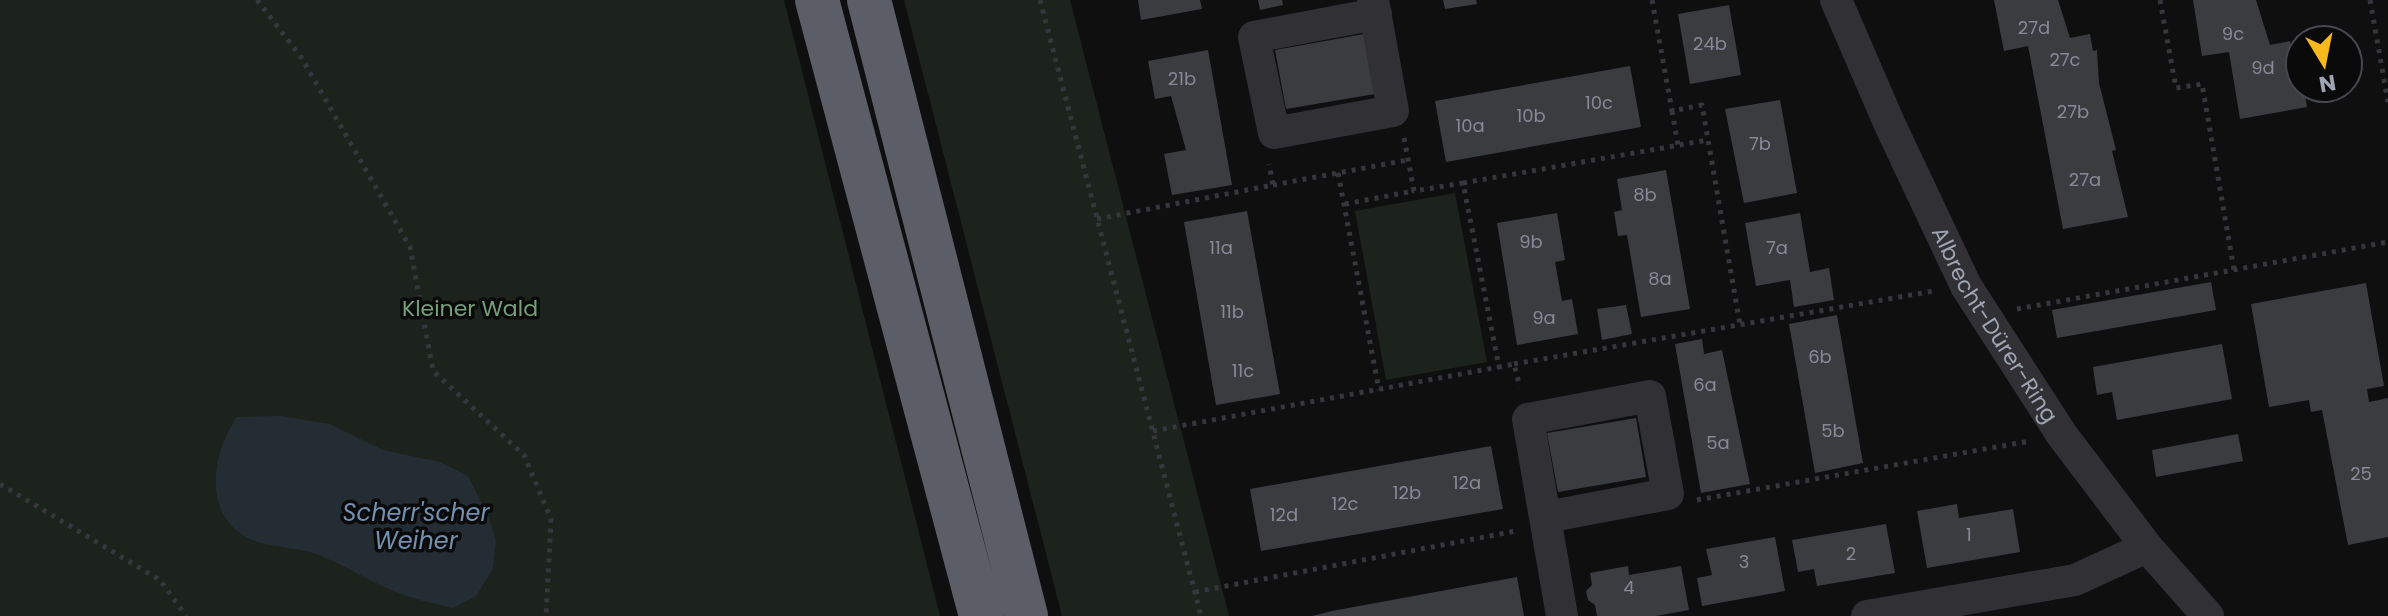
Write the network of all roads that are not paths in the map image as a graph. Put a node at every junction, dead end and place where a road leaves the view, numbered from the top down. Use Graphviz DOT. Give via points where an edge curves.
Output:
graph roads {
  1 [pos="817,0"];
  2 [pos="869,0"];
  3 [pos="1836,0"];
  4 [pos="1375,7"];
  5 [pos="1546,521"];
  6 [pos="2147,547"];
  7 [pos="981,616"];
  8 [pos="1026,616"];
  9 [pos="1562,616"];
  10 [pos="1867,616"];
  11 [pos="2208,616"];
  1 -- 7 [label="highway"];
  2 -- 8 [label="highway"];
  3 -- 6 [label="street, Albrecht-Dürer-Ring" via="1966,286 2062,435"];
  4 -- 4 [label="street" via="1254,37 1274,133 1393,111"];
  5 -- 5 [label="street" via="1528,419 1650,396 1668,494"];
  5 -- 9 [label="street"];
  6 -- 10 [label="street" via="2075,580"];
  6 -- 11 [label="street, Albrecht-Dürer-Ring"];
}
